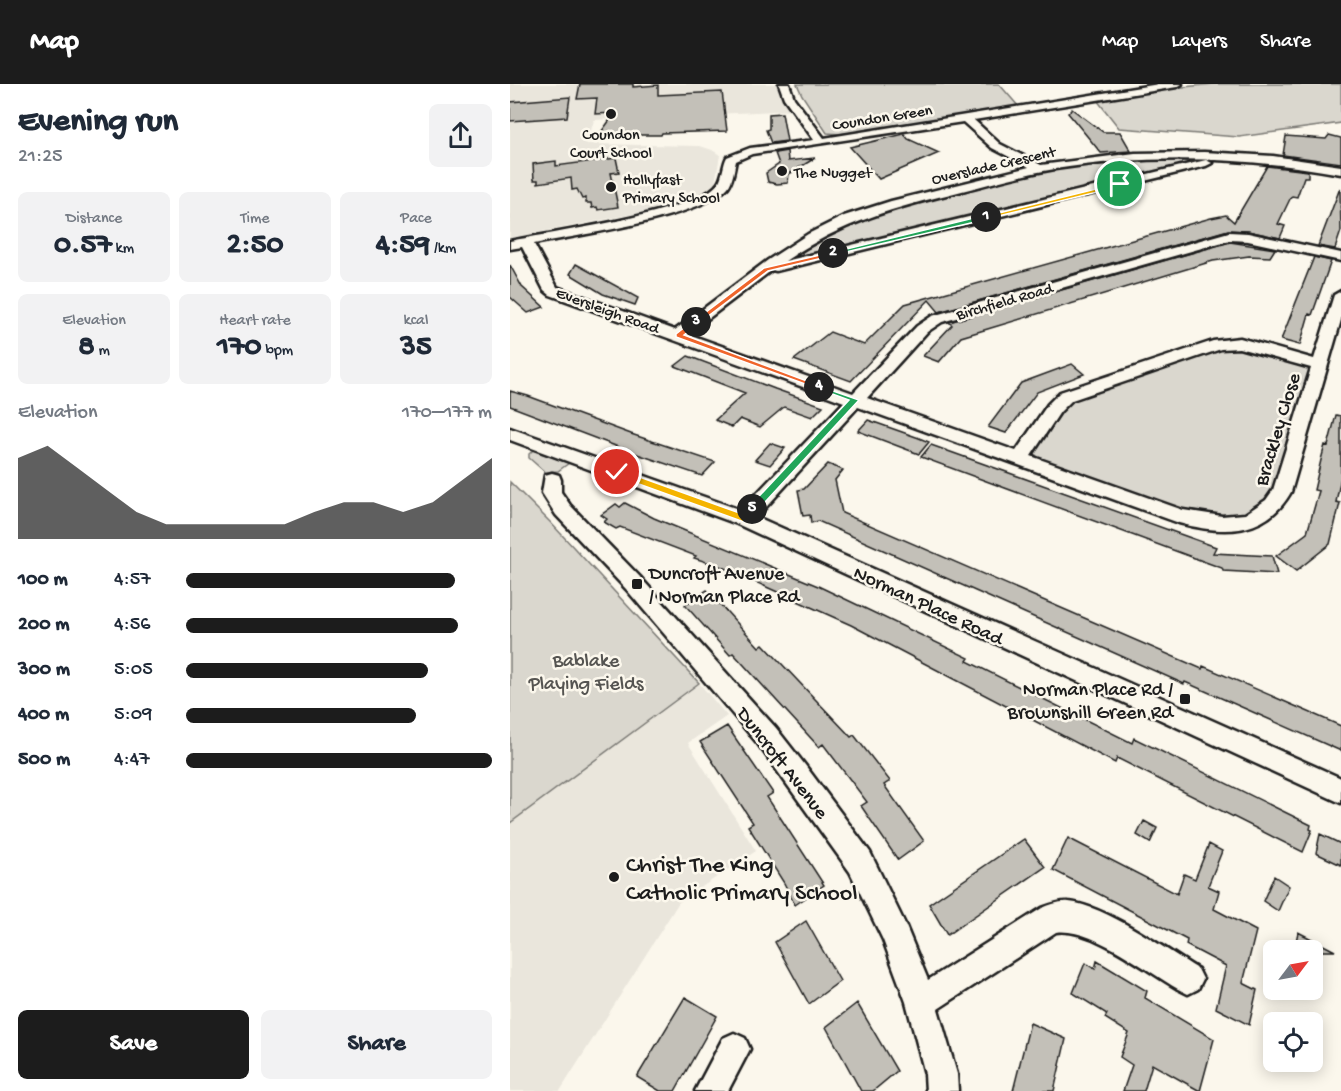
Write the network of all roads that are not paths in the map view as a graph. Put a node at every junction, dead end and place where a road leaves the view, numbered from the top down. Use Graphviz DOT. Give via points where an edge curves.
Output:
graph roads {
  1 [pos="784,84"];
  2 [pos="1177,84"];
  3 [pos="966,119"];
  4 [pos="821,142"];
  5 [pos="1244,157"];
  6 [pos="1041,169"];
  7 [pos="1341,170"];
  8 [pos="526,241"];
  9 [pos="510,245"];
  10 [pos="1341,257"];
  11 [pos="766,269"];
  12 [pos="1341,295"];
  13 [pos="678,335"];
  14 [pos="1318,365"];
  15 [pos="855,400"];
  16 [pos="510,434"];
  17 [pos="1020,458"];
  18 [pos="552,480"];
  19 [pos="744,519"];
  20 [pos="1341,791"];
  21 [pos="1188,979"];
  22 [pos="921,1002"];
  23 [pos="734,1049"];
  24 [pos="711,1091"];
  25 [pos="942,1091"];
  1 -- 4 [label="street" via="789,98"];
  2 -- 3 [label="street, Coundon Green"];
  3 -- 4 [label="street, Coundon Green"];
  3 -- 6 [label="street" via="996,146"];
  4 -- 8 [label="street, Coundon Green" via="735,156 729,162 724,185 701,202 662,214"];
  5 -- 6 [label="street, Overslade Crescent" via="1153,156"];
  5 -- 7 [label="street, Overslade Crescent"];
  5 -- 11 [label="street, Overslade Crescent"];
  6 -- 11 [label="street, Overslade Crescent" via="868,212 810,238"];
  8 -- 9 [label="street"];
  8 -- 13 [label="street, Eversleigh Road" via="551,290"];
  10 -- 15 [label="street, Birchfield Road" via="1229,236 960,312 928,324"];
  11 -- 13 [label="street, Overslade Crescent"];
  12 -- 14 [label="street"];
  13 -- 15 [label="street, Eversleigh Road"];
  14 -- 17 [label="street, Brackley Close" via="1240,343 1219,344 1066,396"];
  14 -- 17 [label="street, Brackley Close" via="1282,492 1267,512 1247,521 1220,524 1193,520"];
  15 -- 17 [label="street, Eversleigh Road"];
  15 -- 19 [label="street, Birchfield Road"];
  16 -- 19 [label="street, Norman Place Road"];
  18 -- 22 [label="street, Duncroft Avenue" via="551,493 563,510 633,583 766,736 853,853 895,934"];
  19 -- 20 [label="street, Norman Place Road"];
  21 -- 22 [label="street" via="1093,922 1069,916 1053,918"];
  22 -- 25 [label="street, Duncroft Avenue"];
  23 -- 24 [label="street"];
}
